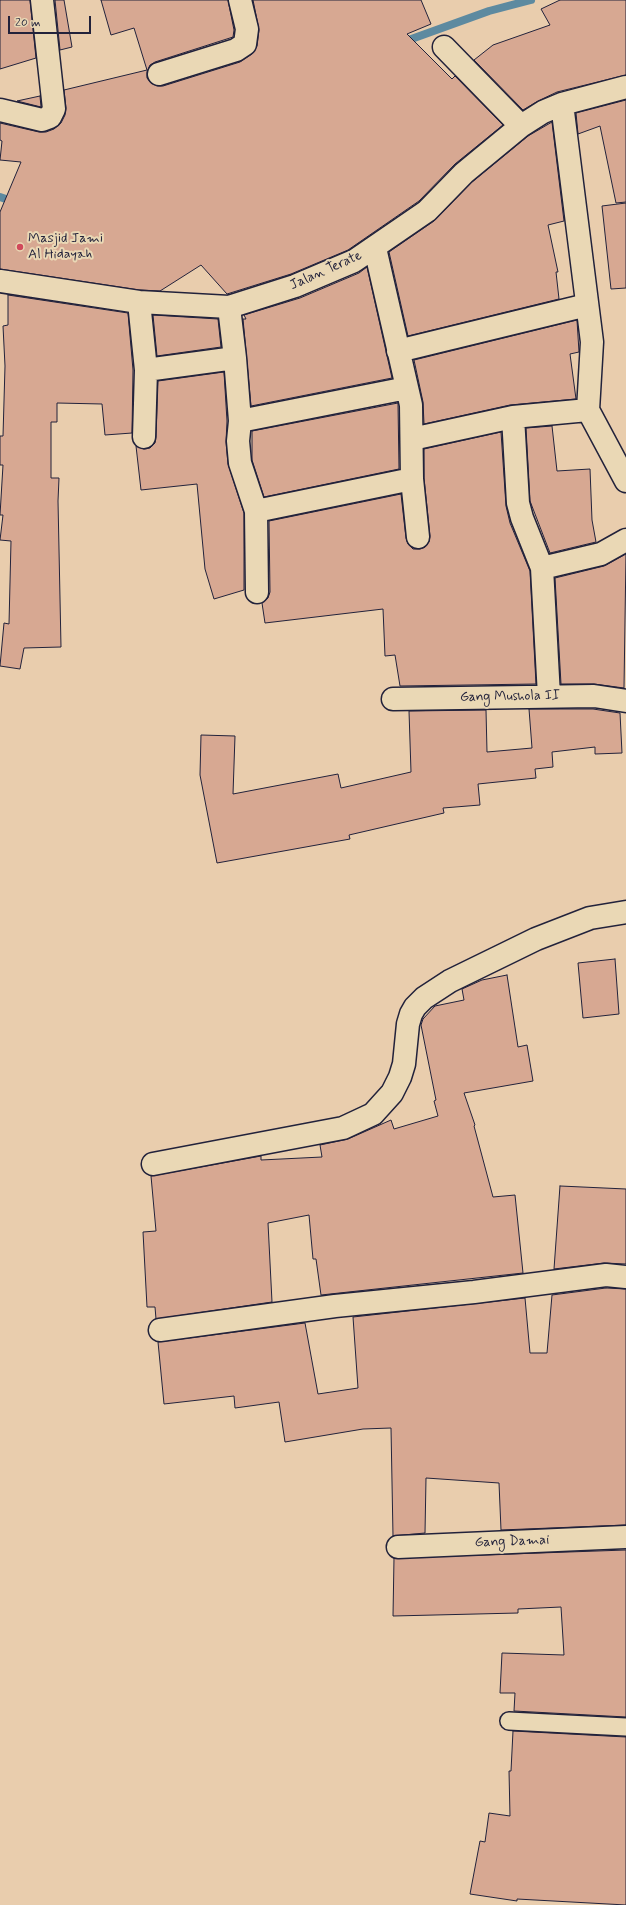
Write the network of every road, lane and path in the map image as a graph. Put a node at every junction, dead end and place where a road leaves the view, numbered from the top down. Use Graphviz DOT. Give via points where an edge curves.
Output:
graph roads {
  1 [pos="42,0"];
  2 [pos="240,0"];
  3 [pos="444,47"];
  4 [pos="159,74"];
  5 [pos="626,87"];
  6 [pos="562,104"];
  7 [pos="0,110"];
  8 [pos="521,126"];
  9 [pos="375,248"];
  10 [pos="0,281"];
  11 [pos="138,302"];
  12 [pos="587,305"];
  13 [pos="229,307"];
  14 [pos="398,350"];
  15 [pos="235,358"];
  16 [pos="146,370"];
  17 [pos="407,388"];
  18 [pos="588,410"];
  19 [pos="513,417"];
  20 [pos="240,421"];
  21 [pos="144,436"];
  22 [pos="412,439"];
  23 [pos="412,479"];
  24 [pos="626,481"];
  25 [pos="256,511"];
  26 [pos="418,537"];
  27 [pos="626,540"];
  28 [pos="542,568"];
  29 [pos="257,592"];
  30 [pos="549,696"];
  31 [pos="393,699"];
  32 [pos="626,701"];
  33 [pos="626,912"];
  34 [pos="153,1164"];
  35 [pos="626,1277"];
  36 [pos="160,1330"];
  37 [pos="626,1537"];
  38 [pos="398,1547"];
  39 [pos="509,1721"];
  40 [pos="626,1727"];
  1 -- 7 [label="street" via="54,109 50,116 42,120"];
  2 -- 4 [label="street" via="247,29 245,44 236,50"];
  3 -- 8 [label="street"];
  5 -- 6 [label="street, Jalan Terate"];
  6 -- 8 [label="street, Jalan Terate"];
  6 -- 12 [label="street"];
  8 -- 9 [label="street, Jalan Terate" via="464,173 427,211"];
  9 -- 13 [label="street, Jalan Terate" via="354,261 295,286"];
  9 -- 14 [label="street"];
  10 -- 11 [label="street, Jalan Terate"];
  11 -- 13 [label="street, Jalan Terate"];
  11 -- 16 [label="street"];
  12 -- 14 [label="street"];
  12 -- 18 [label="street" via="592,342"];
  13 -- 15 [label="street"];
  14 -- 17 [label="street"];
  15 -- 16 [label="street"];
  15 -- 20 [label="street"];
  16 -- 21 [label="street"];
  17 -- 20 [label="street"];
  17 -- 22 [label="street" via="411,405"];
  18 -- 19 [label="street"];
  18 -- 24 [label="street"];
  19 -- 22 [label="street"];
  19 -- 28 [label="street" via="518,503"];
  20 -- 25 [label="street" via="240,463"];
  22 -- 23 [label="street"];
  23 -- 25 [label="street"];
  23 -- 26 [label="street"];
  25 -- 29 [label="street"];
  27 -- 28 [label="street" via="601,554"];
  28 -- 30 [label="street"];
  30 -- 31 [label="street, Gang Mushola II"];
  30 -- 32 [label="street, Gang Mushola II" via="594,696"];
  33 -- 34 [label="street" via="590,918 536,939 450,981 424,998 414,1007 410,1019 400,1077 392,1093 373,1114 344,1128"];
  35 -- 36 [label="street" via="606,1275 335,1306"];
  37 -- 38 [label="street, Gang Damai"];
  39 -- 40 [label="lane"];
}
